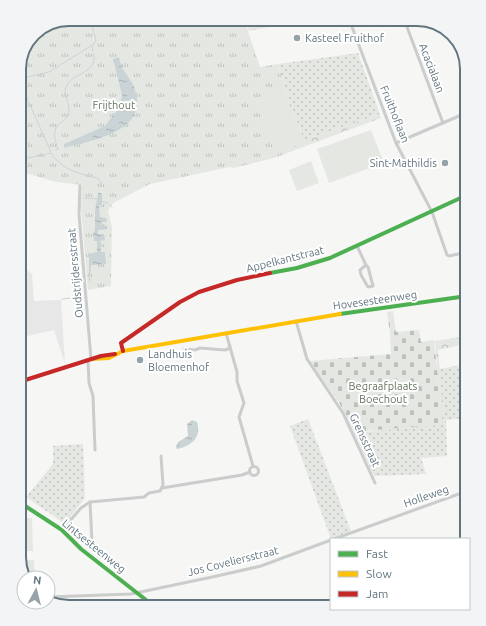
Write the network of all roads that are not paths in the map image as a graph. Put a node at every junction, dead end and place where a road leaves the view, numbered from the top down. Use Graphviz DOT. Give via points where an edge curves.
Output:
graph roads {
  1 [pos="352,26"];
  2 [pos="407,26"];
  3 [pos="460,115"];
  4 [pos="443,123"];
  5 [pos="396,143"];
  6 [pos="80,186"];
  7 [pos="460,198"];
  8 [pos="432,212"];
  9 [pos="357,246"];
  10 [pos="460,254"];
  11 [pos="366,265"];
  12 [pos="460,297"];
  13 [pos="296,321"];
  14 [pos="226,333"];
  15 [pos="230,346"];
  16 [pos="184,349"];
  17 [pos="122,352"];
  18 [pos="90,359"];
  19 [pos="26,380"];
  20 [pos="95,450"];
  21 [pos="161,456"];
  22 [pos="253,466"];
  23 [pos="250,472"];
  24 [pos="375,483"];
  25 [pos="162,488"];
  26 [pos="460,493"];
  27 [pos="90,502"];
  28 [pos="26,507"];
  29 [pos="62,530"];
  30 [pos="337,538"];
  31 [pos="330,540"];
  32 [pos="92,542"];
  33 [pos="137,593"];
  34 [pos="56,597"];
  35 [pos="146,600"];
  1 -- 5 [label="street, Fruithoflaan"];
  2 -- 4 [label="street, Acacialaan"];
  3 -- 4 [label="street"];
  4 -- 5 [label="street"];
  5 -- 8 [label="street, Fruithoflaan"];
  6 -- 18 [label="street, Oudstrijdersstraat"];
  7 -- 8 [label="street, Appelkantstraat"];
  8 -- 9 [label="street, Appelkantstraat"];
  8 -- 10 [label="street, Fruithoflaan" via="447,255"];
  9 -- 11 [label="street"];
  9 -- 17 [label="street, Appelkantstraat" via="305,266 237,280 199,292 173,306 122,343"];
  11 -- 11 [label="street" via="360,270 361,275 368,287 373,286"];
  12 -- 13 [label="street, Hovesesteenweg"];
  13 -- 14 [label="street, Hovesesteenweg"];
  13 -- 24 [label="street, Grensstraat" via="307,360 343,413"];
  14 -- 15 [label="street"];
  14 -- 17 [label="street, Hovesesteenweg"];
  15 -- 16 [label="street" via="225,350"];
  15 -- 22 [label="street" via="244,403 239,417"];
  17 -- 18 [label="street, Hovesesteenweg" via="114,356"];
  18 -- 19 [label="street, Hovesesteenweg"];
  18 -- 20 [label="street, Oudstrijdersstraat" via="89,383 93,396"];
  21 -- 25 [label="street"];
  22 -- 23 [label="street"];
  22 -- 23 [label="street" via="258,468 258,473 253,475"];
  23 -- 25 [label="street"];
  25 -- 27 [label="street" via="144,497"];
  26 -- 30 [label="street, Holleweg"];
  27 -- 29 [label="street" via="81,508"];
  27 -- 32 [label="street"];
  28 -- 29 [label="street, Lintsesteenweg"];
  29 -- 33 [label="street, Lintsesteenweg" via="81,549"];
  31 -- 33 [label="street, Jos Coveliersstraat" via="261,566"];
  33 -- 34 [label="street, Jos Coveliersstraat"];
  33 -- 35 [label="street, Lintsesteenweg"];
}
